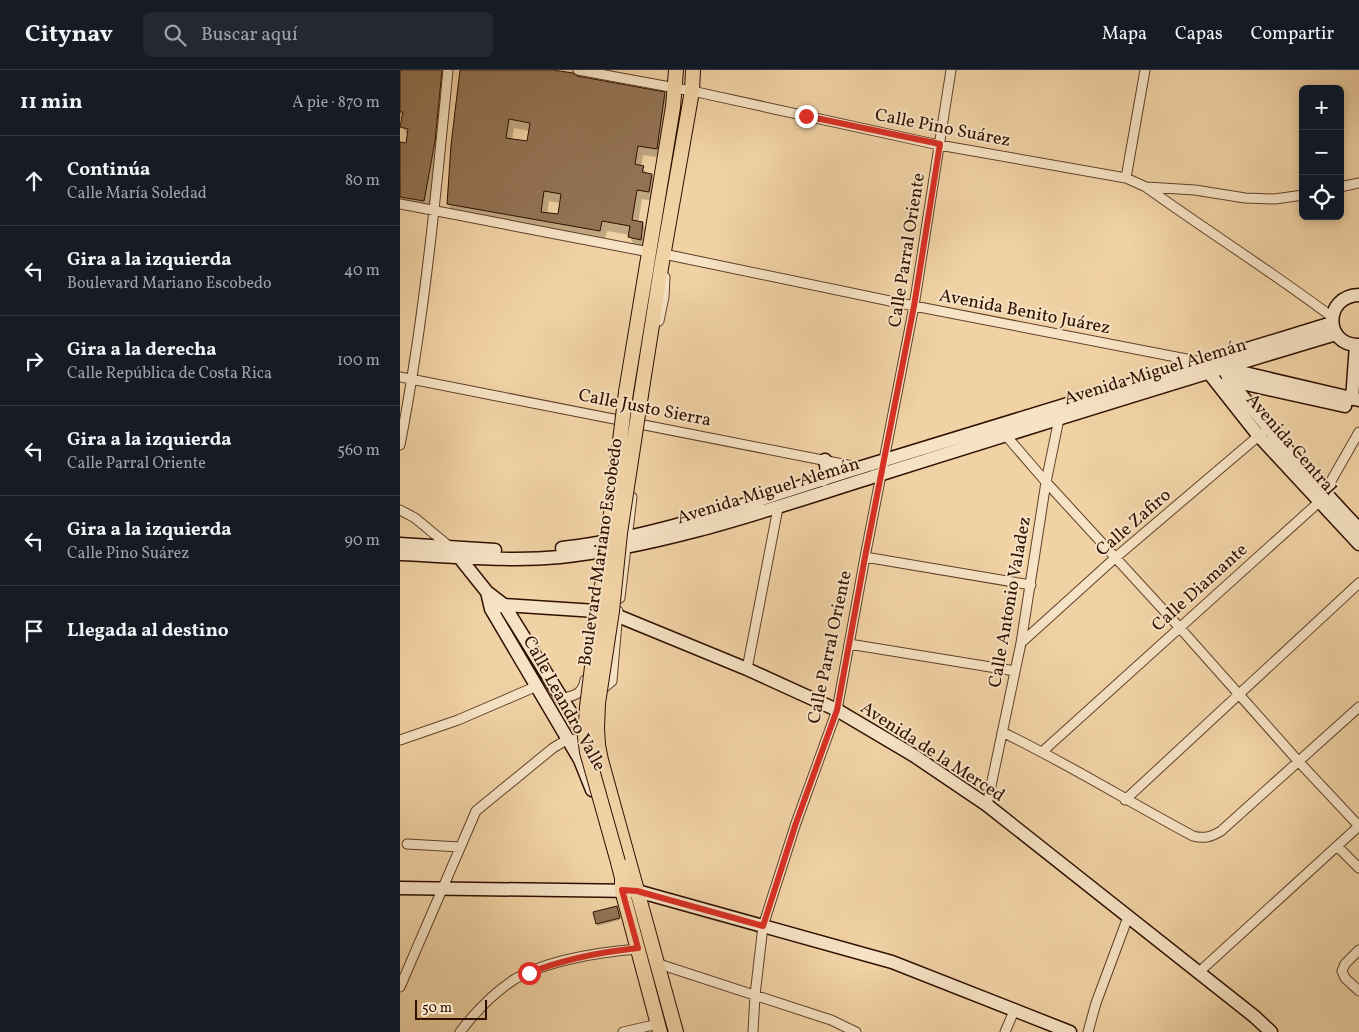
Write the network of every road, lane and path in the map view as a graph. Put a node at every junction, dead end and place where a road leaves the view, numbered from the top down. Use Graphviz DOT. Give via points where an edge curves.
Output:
graph roads {
  1 [pos="448,70"];
  2 [pos="578,70"];
  3 [pos="676,70"];
  4 [pos="693,70"];
  5 [pos="951,70"];
  6 [pos="1145,70"];
  7 [pos="675,88"];
  8 [pos="692,91"];
  9 [pos="940,144"];
  10 [pos="1126,178"];
  11 [pos="1359,183"];
  12 [pos="1344,186"];
  13 [pos="1146,187"];
  14 [pos="1299,195"];
  15 [pos="400,204"];
  16 [pos="435,211"];
  17 [pos="664,254"];
  18 [pos="648,258"];
  19 [pos="1359,295"];
  20 [pos="914,306"];
  21 [pos="1333,324"];
  22 [pos="1357,345"];
  23 [pos="1222,362"];
  24 [pos="1207,368"];
  25 [pos="400,377"];
  26 [pos="413,379"];
  27 [pos="1230,381"];
  28 [pos="623,396"];
  29 [pos="642,400"];
  30 [pos="1357,403"];
  31 [pos="1063,404"];
  32 [pos="619,419"];
  33 [pos="1058,419"];
  34 [pos="642,424"];
  35 [pos="1002,430"];
  36 [pos="1263,431"];
  37 [pos="1359,432"];
  38 [pos="400,446"];
  39 [pos="825,460"];
  40 [pos="885,460"];
  41 [pos="860,468"];
  42 [pos="882,474"];
  43 [pos="823,480"];
  44 [pos="1046,482"];
  45 [pos="1322,497"];
  46 [pos="778,508"];
  47 [pos="400,510"];
  48 [pos="1359,530"];
  49 [pos="627,541"];
  50 [pos="400,544"];
  51 [pos="1359,544"];
  52 [pos="603,547"];
  53 [pos="454,552"];
  54 [pos="400,554"];
  55 [pos="865,557"];
  56 [pos="1116,558"];
  57 [pos="1359,583"];
  58 [pos="1031,585"];
  59 [pos="487,592"];
  60 [pos="504,606"];
  61 [pos="491,609"];
  62 [pos="596,611"];
  63 [pos="618,616"];
  64 [pos="1180,628"];
  65 [pos="1021,643"];
  66 [pos="849,644"];
  67 [pos="747,669"];
  68 [pos="1014,671"];
  69 [pos="537,686"];
  70 [pos="1239,694"];
  71 [pos="563,698"];
  72 [pos="1359,707"];
  73 [pos="837,710"];
  74 [pos="572,714"];
  75 [pos="1002,732"];
  76 [pos="568,738"];
  77 [pos="400,740"];
  78 [pos="1042,752"];
  79 [pos="601,760"];
  80 [pos="1299,762"];
  81 [pos="1125,800"];
  82 [pos="987,805"];
  83 [pos="1359,826"];
  84 [pos="407,844"];
  85 [pos="1337,846"];
  86 [pos="460,847"];
  87 [pos="1359,868"];
  88 [pos="400,888"];
  89 [pos="442,889"];
  90 [pos="622,890"];
  91 [pos="637,891"];
  92 [pos="1128,917"];
  93 [pos="763,926"];
  94 [pos="638,948"];
  95 [pos="1359,950"];
  96 [pos="656,963"];
  97 [pos="1198,973"];
  98 [pos="400,986"];
  99 [pos="1359,991"];
  100 [pos="755,995"];
  101 [pos="1014,1011"];
  102 [pos="659,1028"];
  103 [pos="679,1031"];
  104 [pos="460,1032"];
  105 [pos="623,1032"];
  106 [pos="753,1032"];
  107 [pos="856,1032"];
  108 [pos="1005,1032"];
  109 [pos="1070,1032"];
  110 [pos="1088,1032"];
  111 [pos="1271,1032"];
  1 -- 16 [label="street"];
  2 -- 7 [label="street, Calle Pino Suárez"];
  3 -- 7 [label="main road, Boulevard Mariano Escobedo"];
  4 -- 8 [label="main road, Boulevard Mariano Escobedo"];
  5 -- 9 [label="street, Calle Parral Oriente"];
  6 -- 10 [label="street"];
  7 -- 8 [label="street, Calle Pino Suárez"];
  7 -- 18 [label="main road, Boulevard Mariano Escobedo"];
  8 -- 9 [label="street, Calle Pino Suárez"];
  8 -- 17 [label="main road, Boulevard Mariano Escobedo"];
  9 -- 10 [label="street, Calle Pino Suárez"];
  9 -- 20 [label="street, Calle Parral Oriente"];
  10 -- 13 [label="street, Calle Pino Suárez"];
  11 -- 12 [label="street"];
  13 -- 14 [label="street, Calle Pino Suárez" via="1195,190 1260,200"];
  13 -- 21 [label="street" via="1292,287"];
  15 -- 16 [label="street"];
  16 -- 18 [label="street"];
  16 -- 26 [label="street"];
  17 -- 20 [label="street, Avenida Benito Juárez"];
  17 -- 29 [label="main road, Boulevard Mariano Escobedo"];
  18 -- 28 [label="main road, Boulevard Mariano Escobedo"];
  19 -- 21 [label="street" via="1339,302"];
  20 -- 24 [label="street, Avenida Benito Juárez"];
  20 -- 40 [label="street, Calle Parral Oriente"];
  21 -- 22 [label="street" via="1344,341"];
  21 -- 23 [label="street, Avenida Miguel Alemán"];
  22 -- 30 [label="street"];
  23 -- 24 [label="street, Avenida Miguel Alemán"];
  23 -- 27 [label="street, Avenida Central"];
  23 -- 30 [label="street"];
  24 -- 27 [label="street"];
  24 -- 31 [label="street, Avenida Miguel Alemán"];
  24 -- 33 [label="street, Avenida Miguel Alemán"];
  24 -- 36 [label="street, Avenida Central"];
  25 -- 26 [label="street, Calle Justo Sierra"];
  26 -- 32 [label="street, Calle Justo Sierra"];
  26 -- 38 [label="street"];
  27 -- 30 [label="street"];
  27 -- 36 [label="street, Avenida Central"];
  28 -- 29 [label="street" via="630,409"];
  28 -- 32 [label="street"];
  28 -- 90 [label="main road, Boulevard Mariano Escobedo, bridge" via="586,737 622,878"];
  29 -- 34 [label="street"];
  29 -- 79 [label="main road, Boulevard Mariano Escobedo, bridge" via="620,533 598,703"];
  31 -- 33 [label="street, Calle Antonio Valadez"];
  31 -- 35 [label="street, Avenida Miguel Alemán"];
  32 -- 34 [label="street, Calle Justo Sierra"];
  32 -- 52 [label="street"];
  33 -- 35 [label="street, Avenida Miguel Alemán"];
  33 -- 44 [label="street, Calle Antonio Valadez"];
  34 -- 39 [label="street, Calle Justo Sierra"];
  34 -- 49 [label="street"];
  35 -- 40 [label="street, Avenida Miguel Alemán"];
  35 -- 42 [label="street, Avenida Miguel Alemán"];
  35 -- 44 [label="street"];
  36 -- 45 [label="street, Avenida Central"];
  36 -- 56 [label="street, Calle Zafiro"];
  37 -- 45 [label="street, Calle Diamante"];
  39 -- 41 [label="street, Calle Justo Sierra"];
  39 -- 43 [label="street" via="827,471"];
  40 -- 41 [label="street, Avenida Miguel Alemán"];
  40 -- 42 [label="street, Calle Parral Oriente"];
  41 -- 42 [label="street, Calle Justo Sierra"];
  41 -- 43 [label="street, Avenida Miguel Alemán"];
  42 -- 46 [label="street, Avenida Miguel Alemán"];
  42 -- 55 [label="street, Calle Parral Oriente"];
  43 -- 49 [label="street, Avenida Miguel Alemán"];
  44 -- 56 [label="street"];
  44 -- 58 [label="street, Calle Antonio Valadez"];
  45 -- 48 [label="street, Avenida Central"];
  45 -- 51 [label="street, Avenida Central"];
  45 -- 64 [label="street, Calle Diamante"];
  46 -- 49 [label="street, Avenida Miguel Alemán" via="670,537"];
  46 -- 67 [label="street"];
  47 -- 53 [label="street, Calle Leandro Valle" via="415,518"];
  49 -- 52 [label="street, Avenida Miguel Alemán"];
  49 -- 63 [label="street"];
  50 -- 53 [label="street, Avenida Miguel Alemán"];
  52 -- 53 [label="street, Avenida Miguel Alemán"];
  52 -- 62 [label="street"];
  53 -- 54 [label="street, Avenida Miguel Alemán"];
  53 -- 59 [label="street, Calle Leandro Valle"];
  55 -- 58 [label="street"];
  55 -- 66 [label="street, Calle Parral Oriente"];
  56 -- 64 [label="street"];
  56 -- 65 [label="street, Calle Zafiro"];
  57 -- 70 [label="street"];
  58 -- 65 [label="street, Calle Antonio Valadez"];
  59 -- 60 [label="street, Calle Leandro Valle"];
  59 -- 61 [label="street, Calle Leandro Valle"];
  60 -- 61 [label="street, Avenida de la Merced"];
  60 -- 62 [label="street, Avenida de la Merced"];
  60 -- 71 [label="street, Calle Leandro Valle"];
  61 -- 69 [label="street, Calle Leandro Valle"];
  62 -- 63 [label="street, Avenida de la Merced"];
  62 -- 71 [label="street" via="585,684 576,696"];
  63 -- 67 [label="street, Avenida de la Merced"];
  63 -- 74 [label="street" via="612,681"];
  64 -- 70 [label="street"];
  64 -- 78 [label="street, Calle Diamante"];
  65 -- 68 [label="street, Calle Antonio Valadez"];
  66 -- 68 [label="street"];
  66 -- 73 [label="street, Calle Parral Oriente"];
  67 -- 73 [label="street, Avenida de la Merced"];
  68 -- 75 [label="street, Calle Antonio Valadez"];
  69 -- 76 [label="street, Calle Leandro Valle"];
  69 -- 77 [label="street" via="458,720"];
  70 -- 80 [label="street"];
  70 -- 81 [label="street"];
  71 -- 74 [label="street, Calle Leandro Valle"];
  72 -- 80 [label="street"];
  73 -- 82 [label="street, Avenida de la Merced"];
  73 -- 93 [label="street, Calle Parral Oriente"];
  74 -- 79 [label="street, Calle Leandro Valle"];
  75 -- 78 [label="street"];
  75 -- 82 [label="street, Calle Antonio Valadez"];
  76 -- 79 [label="street" via="582,741"];
  76 -- 86 [label="street" via="476,811"];
  76 -- 90 [label="street, Calle Leandro Valle" via="594,796"];
  78 -- 81 [label="street"];
  79 -- 91 [label="main road, Boulevard Mariano Escobedo"];
  80 -- 81 [label="street" via="1221,831 1207,838 1192,836"];
  80 -- 83 [label="street"];
  82 -- 92 [label="street, Avenida de la Merced"];
  83 -- 85 [label="street"];
  84 -- 86 [label="street"];
  85 -- 87 [label="street"];
  85 -- 97 [label="street"];
  86 -- 89 [label="street"];
  88 -- 89 [label="street"];
  89 -- 90 [label="street"];
  89 -- 98 [label="street"];
  90 -- 91 [label="street"];
  90 -- 94 [label="main road, Boulevard Mariano Escobedo"];
  91 -- 93 [label="street"];
  91 -- 96 [label="main road, Boulevard Mariano Escobedo"];
  92 -- 97 [label="street, Avenida de la Merced"];
  92 -- 110 [label="street"];
  93 -- 100 [label="street, Calle Parral Oriente"];
  93 -- 101 [label="street" via="892,962"];
  94 -- 102 [label="main road, Boulevard Mariano Escobedo"];
  94 -- 104 [label="street" via="570,959 517,978 494,994"];
  95 -- 99 [label="street" via="1342,967 1342,974"];
  96 -- 100 [label="street"];
  96 -- 103 [label="main road, Boulevard Mariano Escobedo"];
  97 -- 111 [label="street, Avenida de la Merced"];
  100 -- 106 [label="street, Calle Parral Oriente"];
  100 -- 107 [label="street" via="831,1020"];
  101 -- 108 [label="street"];
  101 -- 109 [label="street"];
  102 -- 105 [label="street"];
}
